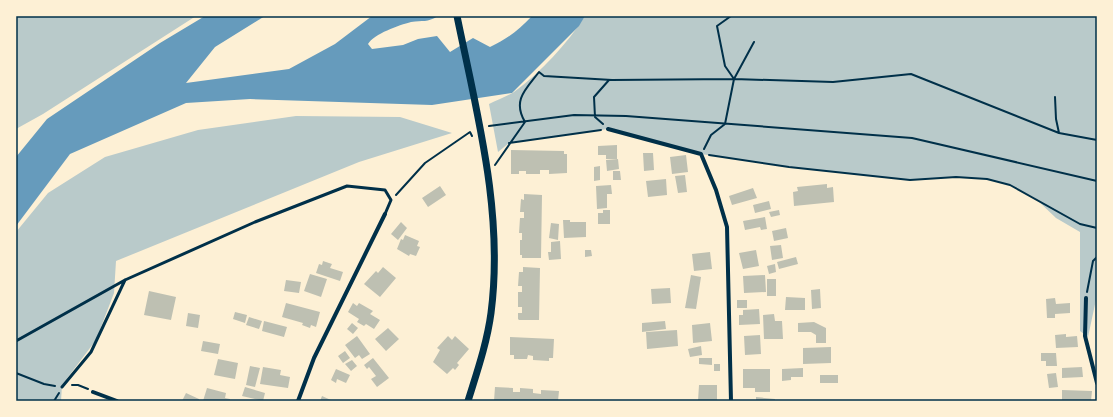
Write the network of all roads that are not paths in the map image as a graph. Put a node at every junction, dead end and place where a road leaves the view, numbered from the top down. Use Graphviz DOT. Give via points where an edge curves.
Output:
graph roads {
  1 [pos="457,16"];
  2 [pos="608,129"];
  3 [pos="385,214"];
  4 [pos="125,280"];
  5 [pos="1086,298"];
  6 [pos="16,341"];
  7 [pos="1097,383"];
  8 [pos="62,387"];
  9 [pos="93,392"];
  10 [pos="117,401"];
  11 [pos="298,401"];
  12 [pos="468,401"];
  13 [pos="731,401"];
  1 -- 12 [label="street" via="487,164 494,223 491,313"];
  2 -- 13 [label="street" via="701,154 727,226"];
  3 -- 4 [label="lane" via="391,200 385,190 347,186 255,222"];
  3 -- 11 [label="street" via="314,358"];
  4 -- 6 [label="lane"];
  4 -- 8 [label="lane" via="91,352"];
  5 -- 7 [label="street" via="1085,336"];
  9 -- 10 [label="street"];
}
